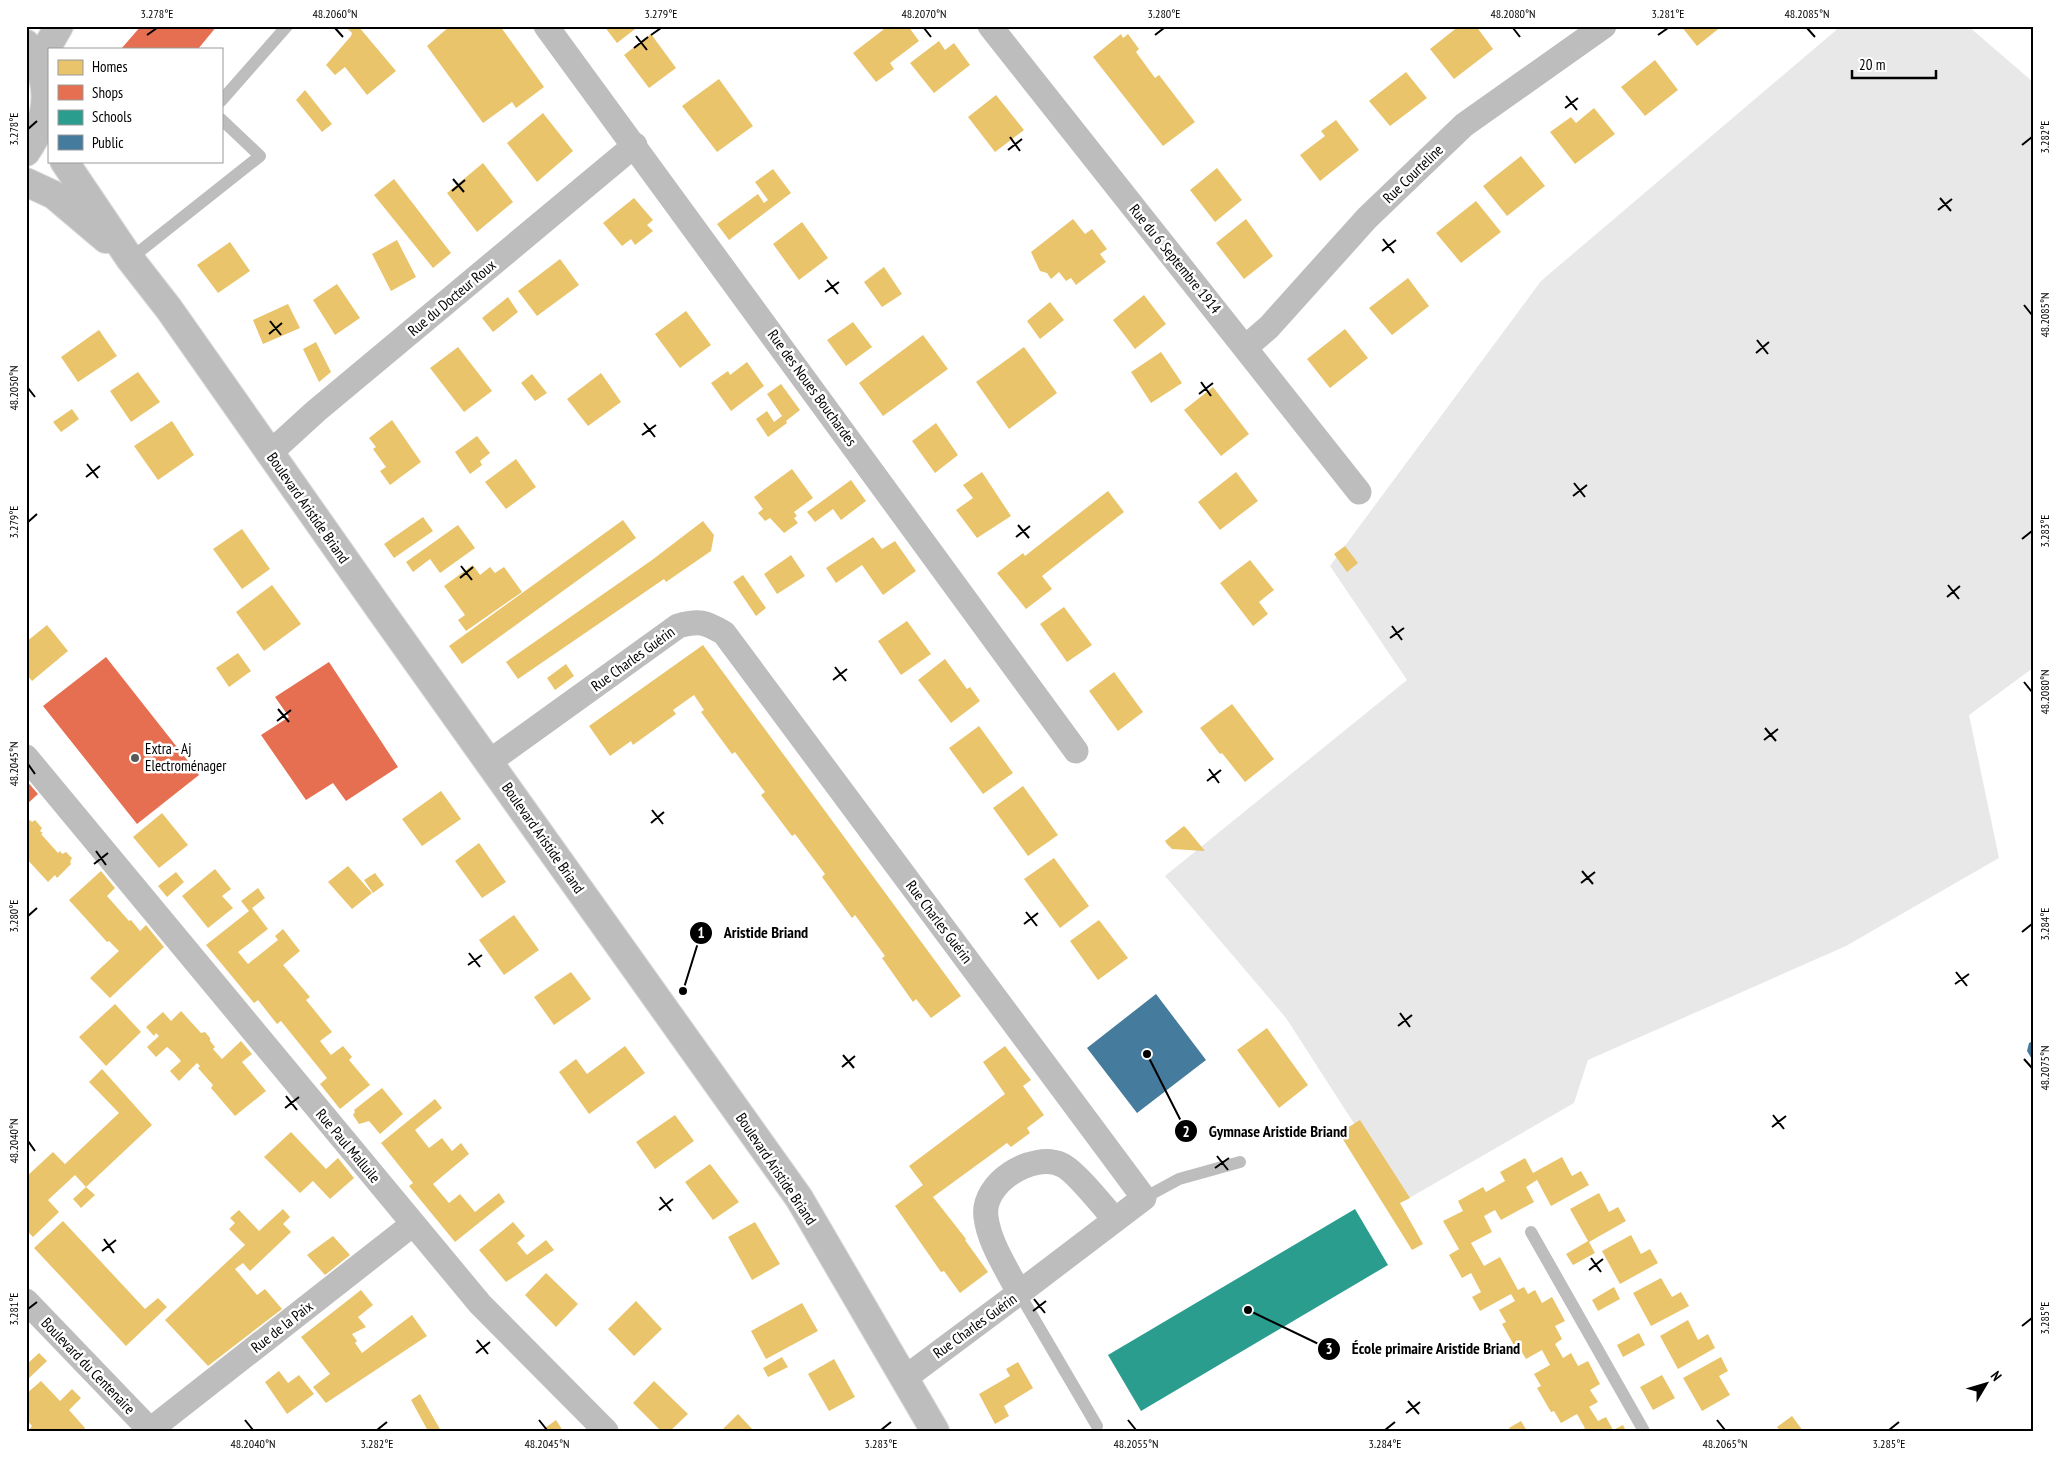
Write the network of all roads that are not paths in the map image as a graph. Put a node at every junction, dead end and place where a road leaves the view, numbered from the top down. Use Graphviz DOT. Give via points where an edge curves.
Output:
graph roads {
  1 [pos="60,26"];
  2 [pos="286,26"];
  3 [pos="546,26"];
  4 [pos="990,26"];
  5 [pos="1604,26"];
  6 [pos="26,44"];
  7 [pos="43,76"];
  8 [pos="222,100"];
  9 [pos="47,120"];
  10 [pos="222,120"];
  11 [pos="635,146"];
  12 [pos="26,152"];
  13 [pos="65,162"];
  14 [pos="26,182"];
  15 [pos="130,260"];
  16 [pos="1246,347"];
  17 [pos="270,453"];
  18 [pos="1359,492"];
  19 [pos="1076,751"];
  20 [pos="26,757"];
  21 [pos="489,762"];
  22 [pos="1240,1162"];
  23 [pos="1144,1198"];
  24 [pos="1115,1220"];
  25 [pos="413,1224"];
  26 [pos="1531,1232"];
  27 [pos="1019,1293"];
  28 [pos="26,1300"];
  29 [pos="905,1378"];
  30 [pos="1097,1426"];
  31 [pos="150,1430"];
  32 [pos="606,1431"];
  33 [pos="935,1431"];
  34 [pos="1644,1431"];
  1 -- 7 [label="main road" via="48,47"];
  2 -- 8 [label="lane"];
  3 -- 11 [label="street, Rue des Noues Bouchardes"];
  4 -- 16 [label="street, Rue du 6 Septembre 1914"];
  5 -- 16 [label="street, Rue Courteline" via="1464,125 1367,218"];
  6 -- 7 [label="main road"];
  7 -- 9 [label="main road"];
  9 -- 12 [label="main road"];
  10 -- 15 [label="lane" via="260,156"];
  11 -- 17 [label="street, Rue du Docteur Roux" via="316,411"];
  11 -- 19 [label="street, Rue des Noues Bouchardes"];
  13 -- 15 [label="main road"];
  14 -- 15 [label="main road" via="54,195"];
  15 -- 17 [label="main road, Boulevard Aristide Briand" via="169,309"];
  16 -- 18 [label="street, Rue du 6 Septembre 1914"];
  17 -- 21 [label="main road, Boulevard Aristide Briand"];
  20 -- 25 [label="street, Rue Paul Malluile"];
  21 -- 23 [label="street, Rue Charles Guérin" via="678,626 706,623 724,633"];
  21 -- 29 [label="main road, Boulevard Aristide Briand" via="798,1198"];
  22 -- 23 [label="lane" via="1179,1180"];
  23 -- 24 [label="street, Rue Charles Guérin"];
  24 -- 27 [label="street, Rue Charles Guérin"];
  24 -- 27 [label="street" via="1073,1174 1056,1162 1040,1162 1004,1178 992,1189 985,1214 989,1232"];
  25 -- 31 [label="street, Rue de la Paix"];
  25 -- 32 [label="street, Rue Paul Malluile" via="480,1304"];
  26 -- 34 [label="lane"];
  27 -- 29 [label="street, Rue Charles Guérin"];
  27 -- 30 [label="lane"];
  28 -- 31 [label="street, Boulevard du Centenaire"];
  29 -- 33 [label="main road, Boulevard Aristide Briand"];
}
